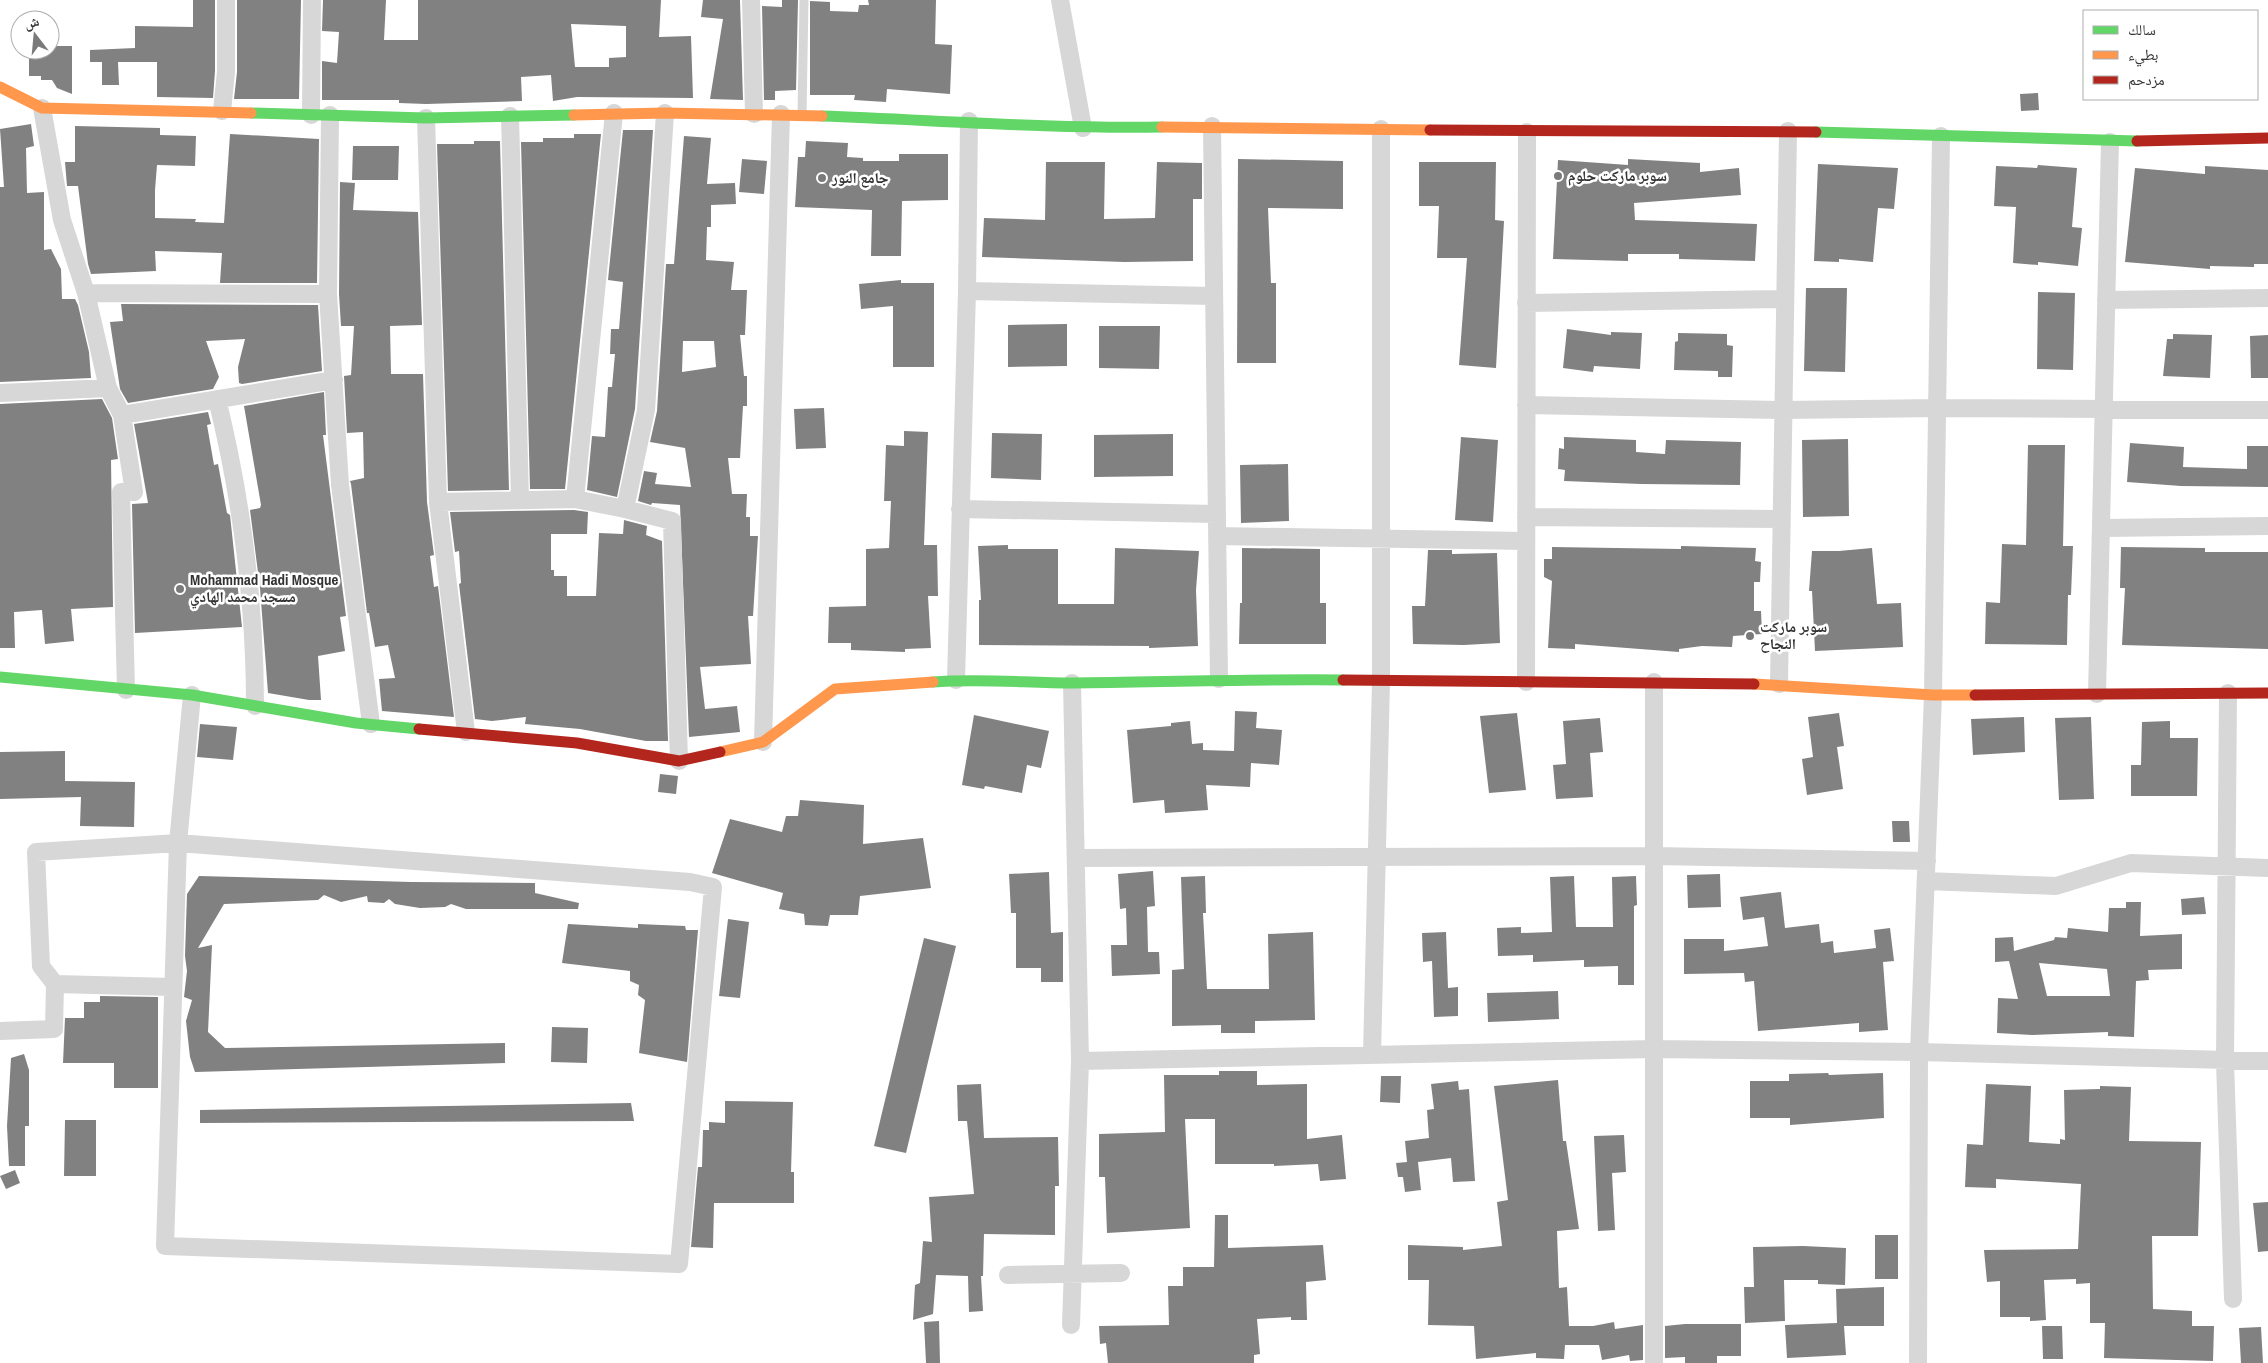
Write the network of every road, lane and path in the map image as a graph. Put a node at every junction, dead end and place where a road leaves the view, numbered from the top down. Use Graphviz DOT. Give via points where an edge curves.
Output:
graph roads {
  1 [pos="226,0"];
  2 [pos="312,0"];
  3 [pos="751,0"];
  4 [pos="804,0"];
  5 [pos="1060,0"];
  6 [pos="0,87"];
  7 [pos="42,108"];
  8 [pos="222,111"];
  9 [pos="665,113"];
  10 [pos="311,114"];
  11 [pos="614,114"];
  12 [pos="754,114"];
  13 [pos="780,114"];
  14 [pos="330,115"];
  15 [pos="802,115"];
  16 [pos="510,116"];
  17 [pos="426,118"];
  18 [pos="969,121"];
  19 [pos="1212,126"];
  20 [pos="1083,128"];
  21 [pos="1381,129"];
  22 [pos="1788,131"];
  23 [pos="1527,132"];
  24 [pos="1941,136"];
  25 [pos="2268,138"];
  26 [pos="2110,142"];
  27 [pos="967,291"];
  28 [pos="86,292"];
  29 [pos="328,294"];
  30 [pos="1214,296"];
  31 [pos="2268,298"];
  32 [pos="1785,299"];
  33 [pos="2106,300"];
  34 [pos="1526,303"];
  35 [pos="334,380"];
  36 [pos="108,388"];
  37 [pos="0,392"];
  38 [pos="217,399"];
  39 [pos="1526,405"];
  40 [pos="1938,408"];
  41 [pos="2104,409"];
  42 [pos="1783,410"];
  43 [pos="2268,410"];
  44 [pos="122,416"];
  45 [pos="575,499"];
  46 [pos="520,500"];
  47 [pos="438,502"];
  48 [pos="625,509"];
  49 [pos="960,509"];
  50 [pos="1217,514"];
  51 [pos="1526,517"];
  52 [pos="1782,519"];
  53 [pos="2268,526"];
  54 [pos="2100,528"];
  55 [pos="1217,536"];
  56 [pos="1381,538"];
  57 [pos="1526,541"];
  58 [pos="0,677"];
  59 [pos="956,680"];
  60 [pos="1219,680"];
  61 [pos="1381,681"];
  62 [pos="1526,682"];
  63 [pos="1654,682"];
  64 [pos="1072,683"];
  65 [pos="1779,684"];
  66 [pos="126,690"];
  67 [pos="2228,693"];
  68 [pos="2268,693"];
  69 [pos="2096,694"];
  70 [pos="192,695"];
  71 [pos="1933,695"];
  72 [pos="255,706"];
  73 [pos="371,724"];
  74 [pos="466,732"];
  75 [pos="763,742"];
  76 [pos="679,761"];
  77 [pos="178,843"];
  78 [pos="1377,856"];
  79 [pos="1653,856"];
  80 [pos="1076,858"];
  81 [pos="1927,861"];
  82 [pos="2227,866"];
  83 [pos="2268,868"];
  84 [pos="1926,882"];
  85 [pos="55,984"];
  86 [pos="173,987"];
  87 [pos="0,1030"];
  88 [pos="1654,1049"];
  89 [pos="1919,1052"];
  90 [pos="1372,1055"];
  91 [pos="1080,1061"];
  92 [pos="2268,1061"];
  93 [pos="2225,1062"];
  94 [pos="1121,1273"];
  95 [pos="1072,1274"];
  96 [pos="1008,1275"];
  97 [pos="2233,1299"];
  98 [pos="1071,1325"];
  99 [pos="1654,1363"];
  100 [pos="1918,1363"];
  1 -- 8 [label="street" via="226,72"];
  2 -- 10 [label="street"];
  3 -- 12 [label="street"];
  4 -- 15 [label="lane"];
  5 -- 20 [label="street"];
  6 -- 7 [label="street"];
  7 -- 8 [label="street"];
  7 -- 28 [label="street" via="62,220"];
  8 -- 10 [label="street"];
  9 -- 11 [label="street"];
  9 -- 12 [label="street"];
  9 -- 48 [label="street" via="646,410"];
  10 -- 14 [label="street"];
  11 -- 16 [label="street"];
  11 -- 45 [label="street"];
  12 -- 13 [label="street"];
  13 -- 15 [label="street"];
  13 -- 75 [label="street"];
  14 -- 17 [label="street"];
  14 -- 29 [label="street"];
  15 -- 18 [label="street"];
  16 -- 17 [label="street"];
  16 -- 46 [label="street"];
  17 -- 47 [label="street"];
  18 -- 20 [label="street"];
  18 -- 27 [label="street"];
  19 -- 20 [label="street"];
  19 -- 21 [label="street"];
  19 -- 30 [label="street"];
  21 -- 23 [label="street"];
  21 -- 56 [label="street"];
  22 -- 23 [label="street"];
  22 -- 24 [label="street"];
  22 -- 32 [label="street"];
  23 -- 34 [label="street"];
  24 -- 26 [label="street"];
  24 -- 40 [label="street"];
  25 -- 26 [label="street"];
  26 -- 33 [label="street"];
  27 -- 30 [label="street"];
  27 -- 49 [label="street"];
  28 -- 29 [label="street"];
  28 -- 36 [label="street"];
  29 -- 35 [label="street"];
  30 -- 50 [label="street"];
  31 -- 33 [label="street"];
  32 -- 34 [label="street"];
  32 -- 42 [label="street"];
  33 -- 41 [label="street"];
  34 -- 39 [label="street"];
  35 -- 38 [label="street"];
  35 -- 73 [label="street" via="340,485"];
  36 -- 37 [label="street"];
  36 -- 44 [label="street"];
  38 -- 44 [label="street"];
  38 -- 72 [label="street" via="238,492 247,551 255,654"];
  39 -- 42 [label="street"];
  39 -- 51 [label="street"];
  40 -- 41 [label="street"];
  40 -- 42 [label="street"];
  40 -- 71 [label="street"];
  41 -- 43 [label="street"];
  41 -- 54 [label="street"];
  42 -- 52 [label="street"];
  44 -- 66 [label="street" via="134,492 121,492"];
  45 -- 46 [label="street"];
  45 -- 48 [label="street"];
  46 -- 47 [label="street"];
  47 -- 74 [label="street"];
  48 -- 76 [label="street" via="672,521"];
  49 -- 50 [label="street"];
  49 -- 59 [label="street"];
  50 -- 55 [label="street"];
  51 -- 52 [label="street"];
  51 -- 57 [label="street"];
  52 -- 65 [label="street"];
  53 -- 54 [label="street"];
  54 -- 69 [label="street"];
  55 -- 56 [label="street"];
  55 -- 60 [label="street"];
  56 -- 57 [label="street"];
  56 -- 61 [label="street"];
  57 -- 62 [label="street"];
  58 -- 66 [label="street"];
  59 -- 64 [label="street"];
  59 -- 75 [label="street" via="835,689"];
  60 -- 61 [label="street"];
  60 -- 64 [label="street"];
  61 -- 62 [label="street"];
  61 -- 78 [label="street"];
  62 -- 63 [label="street"];
  63 -- 65 [label="street"];
  63 -- 79 [label="street"];
  64 -- 80 [label="street"];
  65 -- 71 [label="street"];
  66 -- 70 [label="street"];
  67 -- 68 [label="street"];
  67 -- 69 [label="street"];
  67 -- 82 [label="street"];
  69 -- 71 [label="street"];
  70 -- 72 [label="street"];
  70 -- 77 [label="street"];
  71 -- 81 [label="street"];
  72 -- 73 [label="street"];
  73 -- 74 [label="street"];
  74 -- 76 [label="street" via="577,743"];
  75 -- 76 [label="street"];
  77 -- 85 [label="street" via="36,852 41,966"];
  77 -- 86 [label="street"];
  77 -- 86 [label="street" via="690,882 713,887 679,1264 165,1246"];
  78 -- 79 [label="street"];
  78 -- 80 [label="street"];
  78 -- 90 [label="street"];
  79 -- 81 [label="street"];
  79 -- 88 [label="street"];
  80 -- 91 [label="street"];
  81 -- 84 [label="street"];
  82 -- 83 [label="street"];
  82 -- 84 [label="street" via="2131,863 2056,886"];
  82 -- 93 [label="street"];
  84 -- 89 [label="street"];
  85 -- 86 [label="street"];
  85 -- 87 [label="street" via="54,1028"];
  88 -- 89 [label="street"];
  88 -- 90 [label="street"];
  88 -- 99 [label="street"];
  89 -- 93 [label="street"];
  89 -- 100 [label="street"];
  90 -- 91 [label="street"];
  91 -- 95 [label="street"];
  92 -- 93 [label="street"];
  93 -- 97 [label="street"];
  94 -- 95 [label="street"];
  95 -- 96 [label="street"];
  95 -- 98 [label="street"];
}
